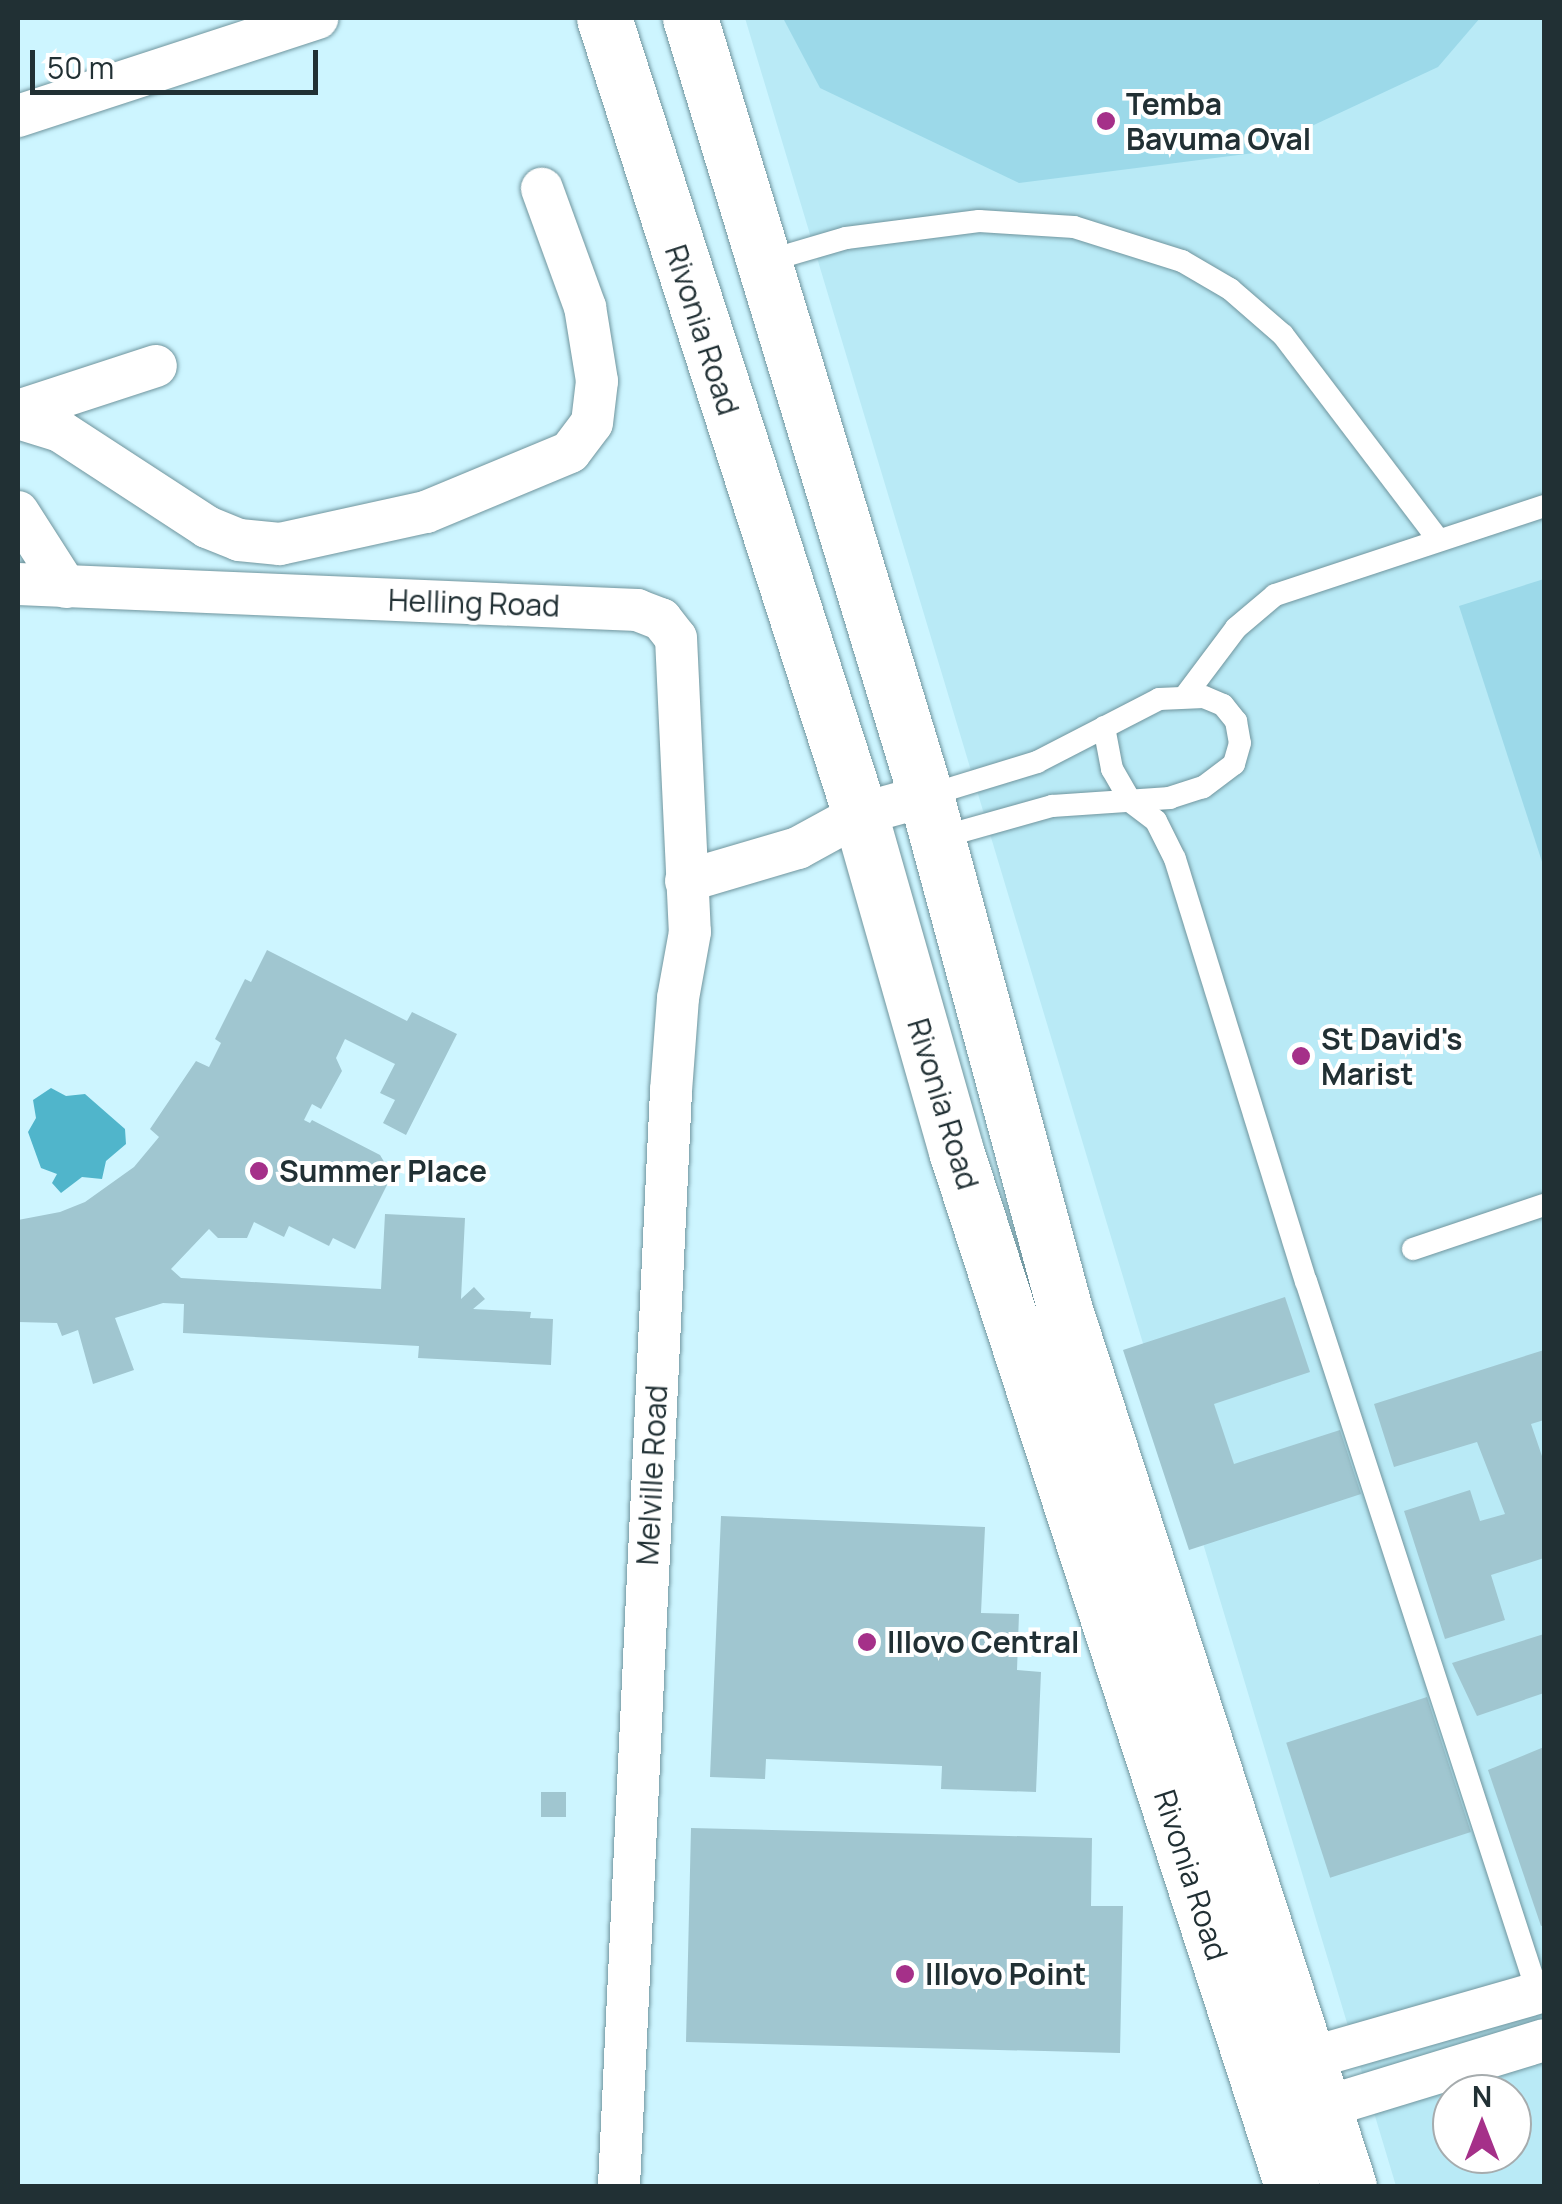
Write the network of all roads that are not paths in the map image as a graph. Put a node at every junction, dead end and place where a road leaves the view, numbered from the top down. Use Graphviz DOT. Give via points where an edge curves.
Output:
graph roads {
  1 [pos="318,18"];
  2 [pos="604,18"];
  3 [pos="690,18"];
  4 [pos="18,116"];
  5 [pos="542,189"];
  6 [pos="764,262"];
  7 [pos="156,366"];
  8 [pos="18,415"];
  9 [pos="1544,506"];
  10 [pos="18,512"];
  11 [pos="1438,539"];
  12 [pos="18,584"];
  13 [pos="66,587"];
  14 [pos="1185,696"];
  15 [pos="1104,727"];
  16 [pos="1131,802"];
  17 [pos="932,817"];
  18 [pos="866,834"];
  19 [pos="686,880"];
  20 [pos="1544,1205"];
  21 [pos="1412,1249"];
  22 [pos="1542,1999"];
  23 [pos="1544,2040"];
  24 [pos="1314,2084"];
  25 [pos="618,2186"];
  26 [pos="1292,2186"];
  27 [pos="1349,2186"];
  1 -- 4 [label="street"];
  2 -- 18 [label="main road, Rivonia Road"];
  3 -- 6 [label="main road, Rivonia Road"];
  5 -- 8 [label="street" via="585,307 597,381 592,423 570,452 426,512 280,544 239,540 207,526 60,431"];
  6 -- 11 [label="lane" via="846,238 980,221 1074,227 1182,261 1230,289 1284,335"];
  6 -- 17 [label="main road, Rivonia Road"];
  7 -- 8 [label="street"];
  9 -- 11 [label="lane"];
  10 -- 13 [label="street"];
  11 -- 14 [label="lane" via="1276,594 1236,628"];
  12 -- 13 [label="street, Helling Road"];
  13 -- 19 [label="street, Helling Road" via="638,610 661,619 676,638 681,663"];
  14 -- 15 [label="lane" via="1159,700"];
  14 -- 16 [label="lane" via="1223,705 1236,721 1240,743 1234,764 1203,786"];
  15 -- 16 [label="lane" via="1112,769"];
  15 -- 17 [label="lane"];
  16 -- 17 [label="lane"];
  16 -- 22 [label="lane" via="1156,822 1175,859"];
  17 -- 18 [label="street"];
  17 -- 24 [label="main road, Rivonia Road" via="1066,1310"];
  18 -- 19 [label="street"];
  18 -- 26 [label="main road, Rivonia Road" via="956,1151"];
  19 -- 25 [label="street, Melville Road" via="690,932 671,1091"];
  20 -- 21 [label="lane"];
  22 -- 24 [label="street"];
  23 -- 24 [label="street"];
  24 -- 27 [label="main road, Rivonia Road"];
}
